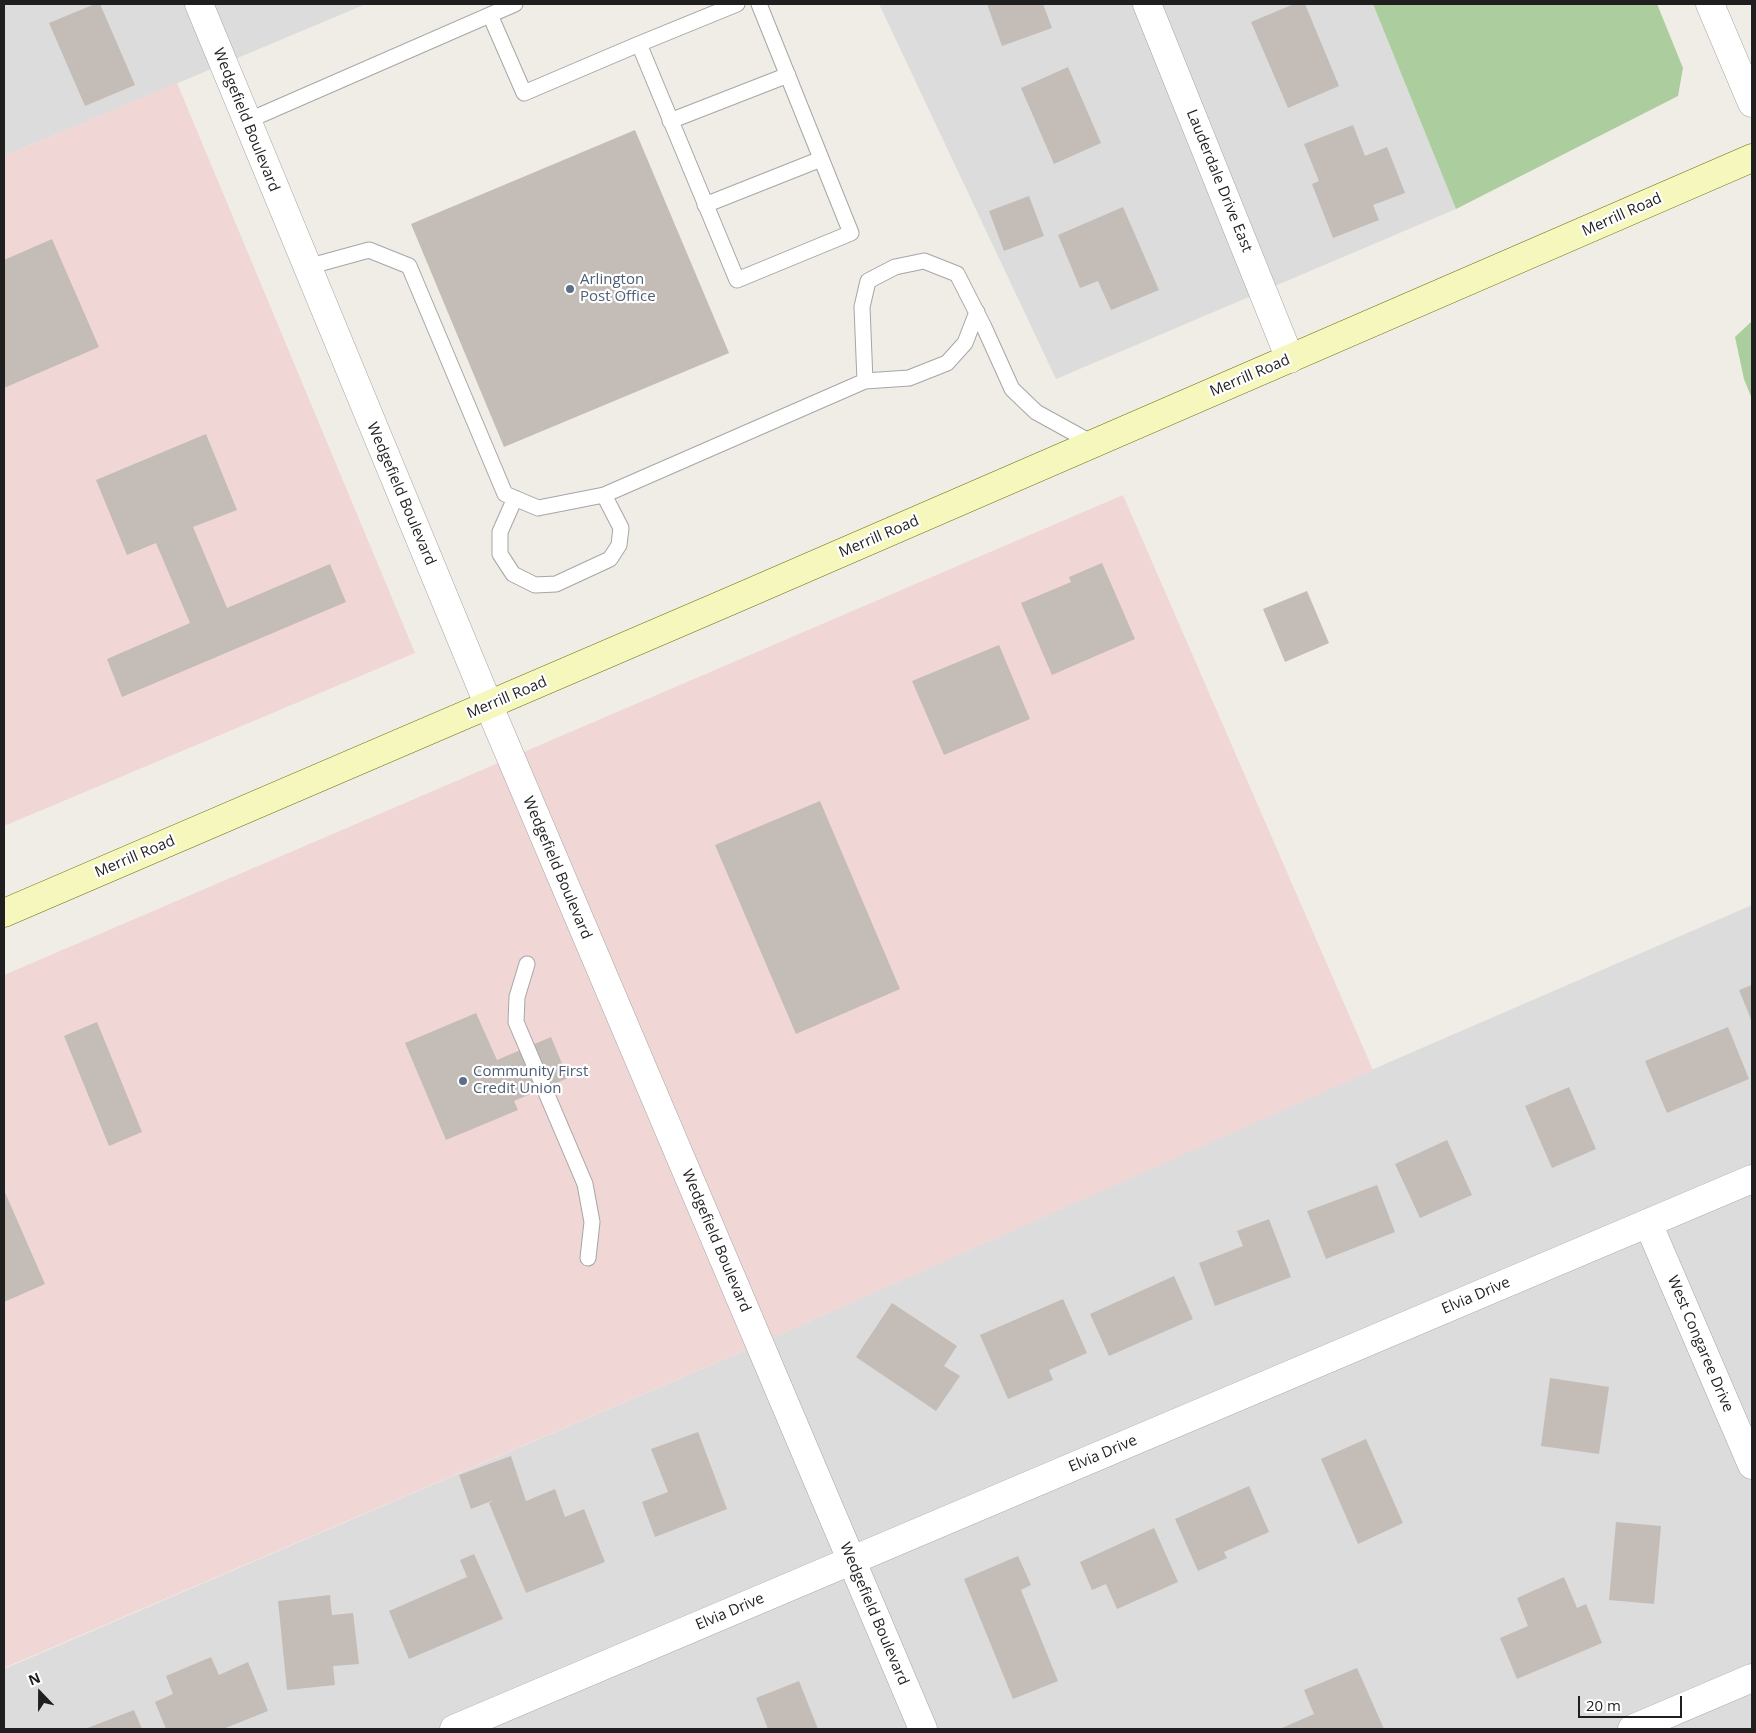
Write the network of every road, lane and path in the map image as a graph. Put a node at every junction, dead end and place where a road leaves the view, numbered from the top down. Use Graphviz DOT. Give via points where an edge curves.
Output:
graph roads {
  1 [pos="199,4"];
  2 [pos="515,4"];
  3 [pos="737,4"];
  4 [pos="760,4"];
  5 [pos="1147,4"];
  6 [pos="1710,4"];
  7 [pos="490,15"];
  8 [pos="639,44"];
  9 [pos="788,74"];
  10 [pos="1752,103"];
  11 [pos="247,121"];
  12 [pos="670,121"];
  13 [pos="1752,158"];
  14 [pos="821,159"];
  15 [pos="705,205"];
  16 [pos="306,267"];
  17 [pos="977,312"];
  18 [pos="1290,359"];
  19 [pos="865,381"];
  20 [pos="1094,444"];
  21 [pos="604,495"];
  22 [pos="515,498"];
  23 [pos="488,706"];
  24 [pos="4,914"];
  25 [pos="527,964"];
  26 [pos="1752,1179"];
  27 [pos="1648,1223"];
  28 [pos="588,1258"];
  29 [pos="1752,1465"];
  30 [pos="851,1561"];
  31 [pos="1752,1678"];
  32 [pos="454,1729"];
  33 [pos="923,1729"];
  34 [pos="1632,1729"];
  1 -- 11 [label="street, Wedgefield Boulevard"];
  2 -- 7 [label="lane"];
  3 -- 8 [label="lane"];
  4 -- 9 [label="lane"];
  5 -- 18 [label="street, Lauderdale Drive East"];
  6 -- 10 [label="street"];
  7 -- 8 [label="lane" via="524,93"];
  7 -- 11 [label="lane"];
  8 -- 12 [label="lane"];
  9 -- 12 [label="lane"];
  9 -- 14 [label="lane"];
  11 -- 16 [label="street, Wedgefield Boulevard"];
  12 -- 15 [label="lane"];
  13 -- 18 [label="main road, Merrill Road"];
  14 -- 15 [label="lane"];
  14 -- 15 [label="lane" via="851,233 736,280"];
  16 -- 22 [label="lane" via="369,250 408,266 505,494"];
  16 -- 23 [label="street, Wedgefield Boulevard"];
  17 -- 19 [label="lane" via="965,343 947,363 909,378"];
  17 -- 19 [label="lane" via="957,274 924,261 895,267 868,281 862,307"];
  17 -- 20 [label="lane" via="1012,388 1036,412"];
  18 -- 20 [label="main road, Merrill Road"];
  19 -- 21 [label="lane"];
  20 -- 23 [label="main road, Merrill Road"];
  21 -- 22 [label="lane" via="538,508"];
  21 -- 22 [label="lane" via="620,528 620,545 610,559 556,584 542,585 513,574 500,554 500,532"];
  23 -- 24 [label="main road, Merrill Road"];
  23 -- 30 [label="street, Wedgefield Boulevard"];
  25 -- 28 [label="lane" via="517,997 516,1022 585,1184 592,1222"];
  26 -- 27 [label="street, Elvia Drive"];
  27 -- 29 [label="street, West Congaree Drive"];
  27 -- 30 [label="street, Elvia Drive"];
  30 -- 32 [label="street, Elvia Drive"];
  30 -- 33 [label="street, Wedgefield Boulevard"];
  31 -- 34 [label="street"];
}
